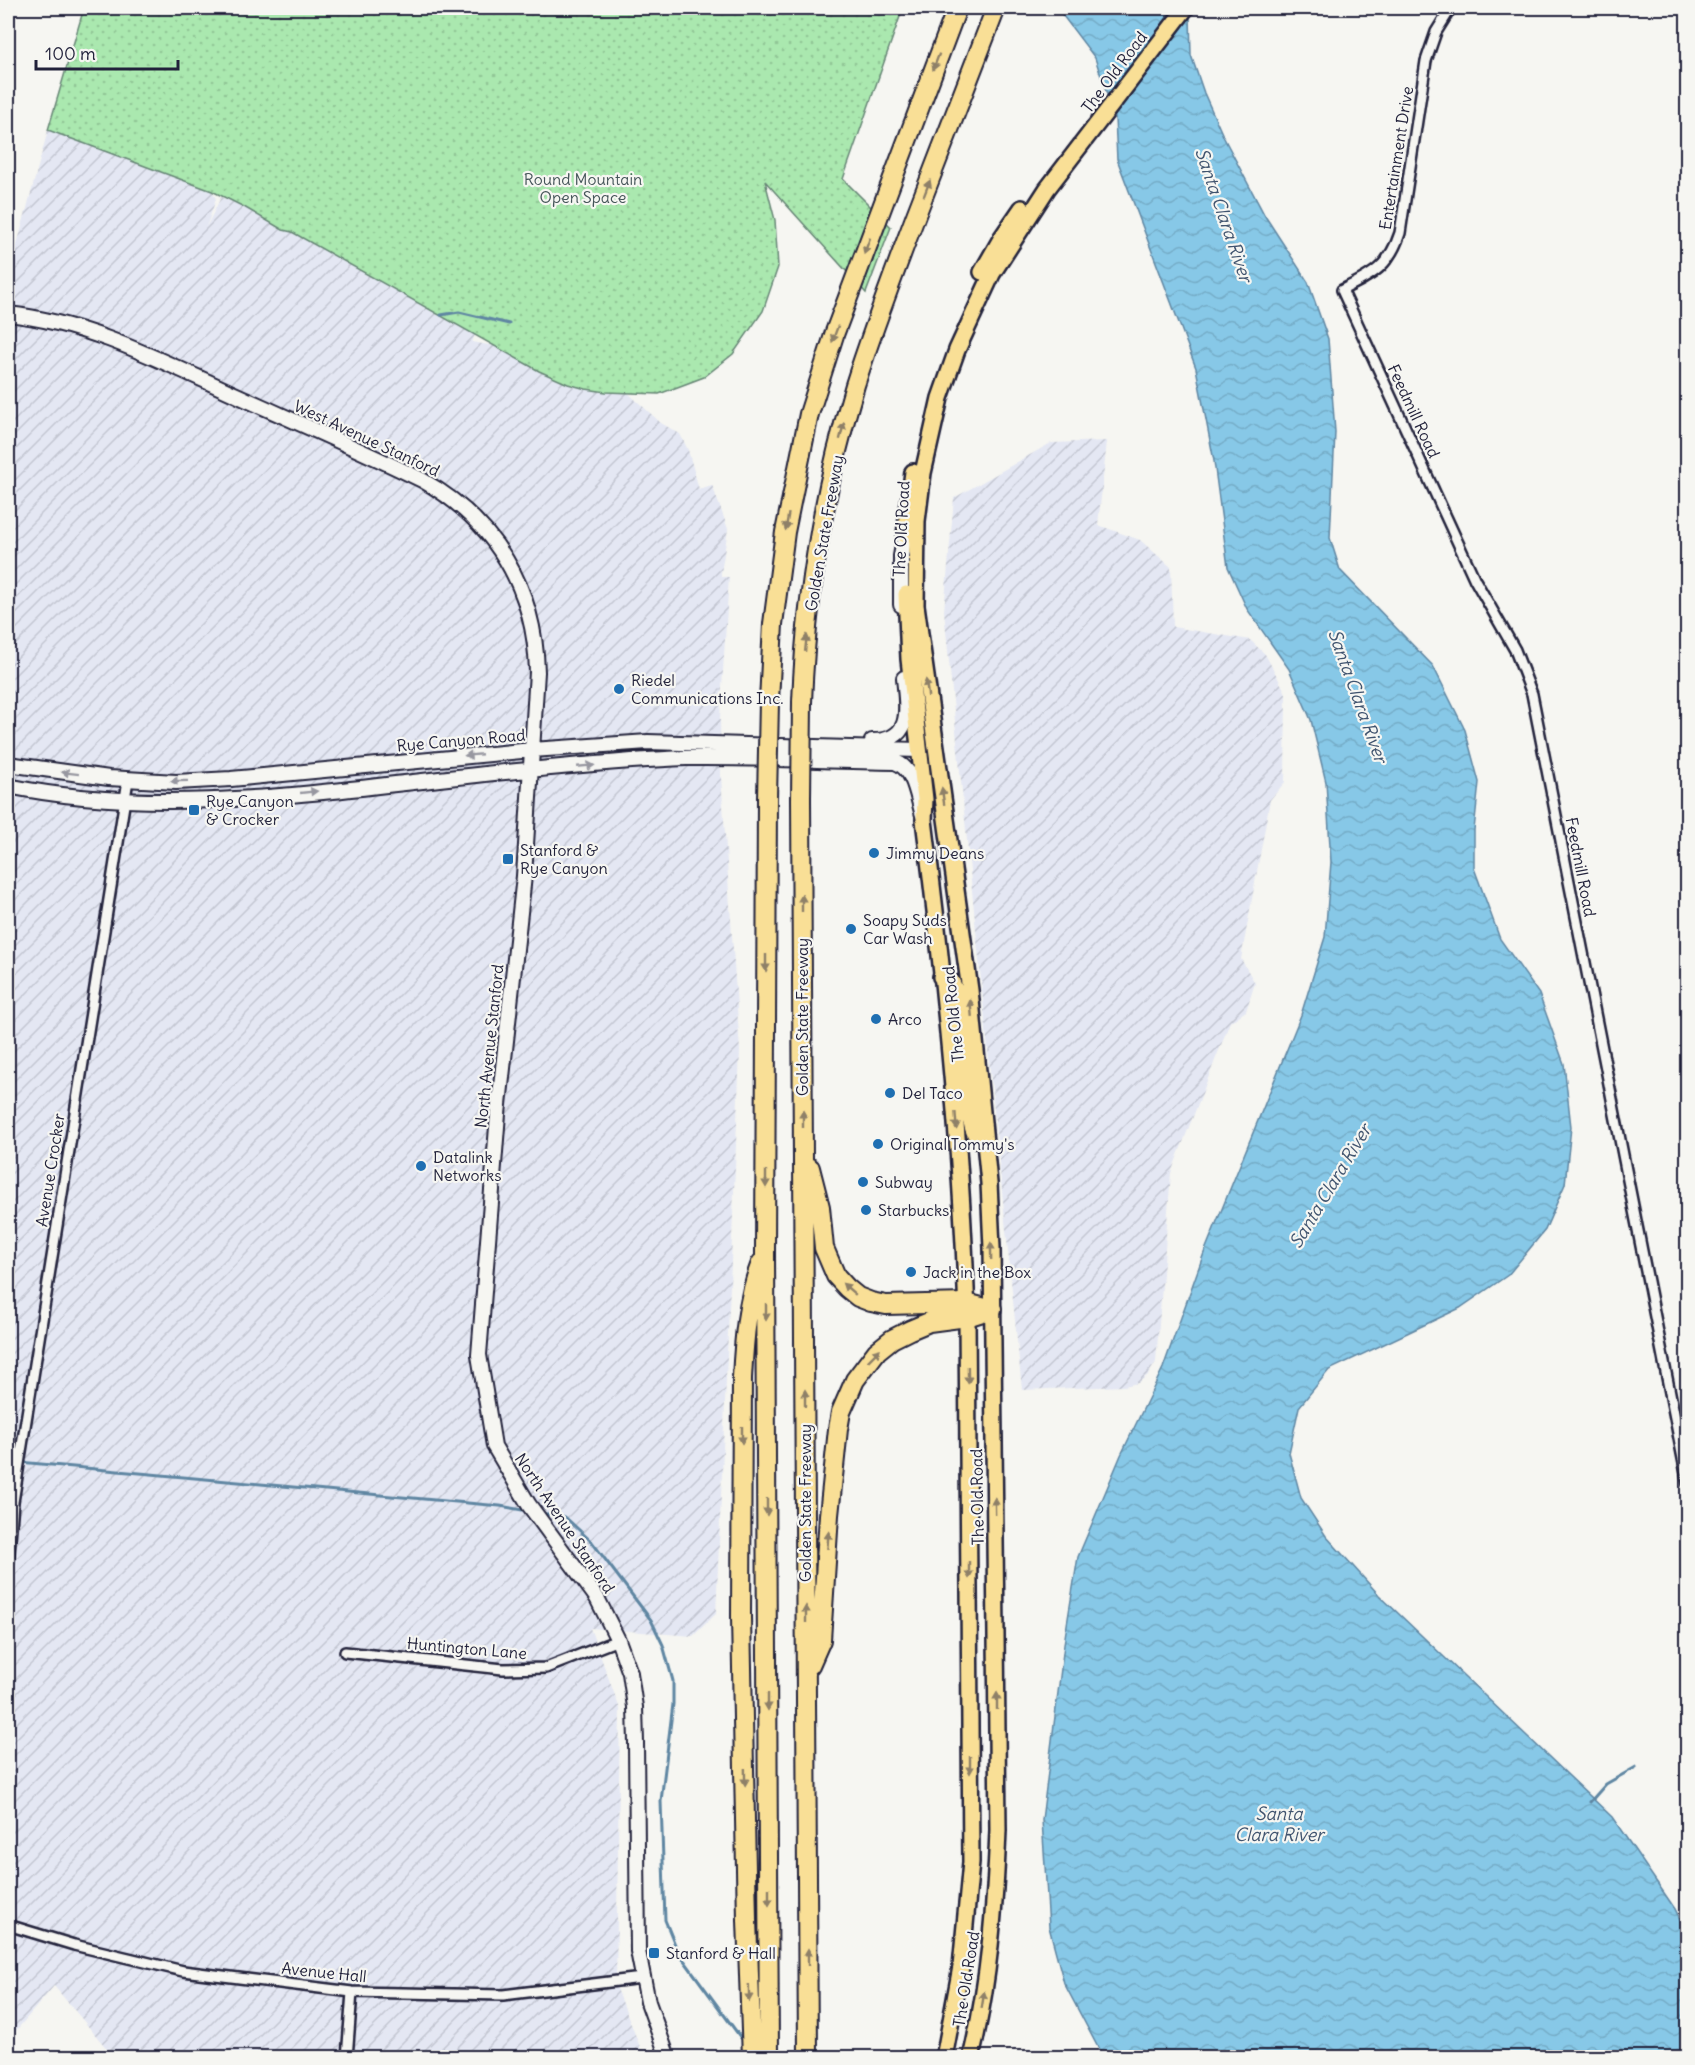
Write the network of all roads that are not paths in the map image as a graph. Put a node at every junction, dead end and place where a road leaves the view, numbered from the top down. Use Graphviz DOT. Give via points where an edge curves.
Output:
graph roads {
  1 [pos="957,8"];
  2 [pos="996,8"];
  3 [pos="1174,8"];
  4 [pos="1186,8"];
  5 [pos="1451,8"];
  6 [pos="1078,141"];
  7 [pos="1342,290"];
  8 [pos="8,314"];
  9 [pos="947,365"];
  10 [pos="905,535"];
  11 [pos="905,591"];
  12 [pos="731,745"];
  13 [pos="936,746"];
  14 [pos="532,750"];
  15 [pos="919,750"];
  16 [pos="675,759"];
  17 [pos="8,764"];
  18 [pos="530,770"];
  19 [pos="128,780"];
  20 [pos="8,786"];
  21 [pos="125,800"];
  22 [pos="924,820"];
  23 [pos="941,977"];
  24 [pos="952,1063"];
  25 [pos="977,1066"];
  26 [pos="803,1144"];
  27 [pos="985,1145"];
  28 [pos="765,1254"];
  29 [pos="992,1309"];
  30 [pos="966,1310"];
  31 [pos="1688,1484"];
  32 [pos="8,1566"];
  33 [pos="618,1640"];
  34 [pos="345,1652"];
  35 [pos="806,1672"];
  36 [pos="8,1925"];
  37 [pos="642,1978"];
  38 [pos="352,1992"];
  39 [pos="347,2058"];
  40 [pos="668,2058"];
  41 [pos="752,2058"];
  42 [pos="770,2058"];
  43 [pos="808,2058"];
  44 [pos="944,2058"];
  45 [pos="971,2058"];
  1 -- 28 [label="highway, one-way, bridge" via="821,373 783,544 773,624 766,799"];
  26 -- 2 [label="highway, Golden State Freeway, one-way, bridge" via="802,702 813,581 826,497 853,393 882,307"];
  3 -- 6 [label="main road, The Old Road"];
  4 -- 6 [label="main road, The Old Road"];
  5 -- 7 [label="street, Entertainment Drive" via="1426,61 1396,246 1371,276"];
  6 -- 9 [label="main road, The Old Road" via="1002,237 961,314"];
  7 -- 31 [label="street, Feedmill Road" via="1475,580 1515,650 1532,694"];
  8 -- 14 [label="main road, West Avenue Stanford" via="75,327 140,352 408,473 466,510 512,568 531,624 537,672"];
  9 -- 10 [label="main road, The Old Road" via="927,409"];
  13 -- 9 [label="main road, The Old Road, one-way" via="916,604 917,521 923,473"];
  10 -- 11 [label="main road, The Old Road"];
  10 -- 12 [label="main road" via="901,556 901,629 907,706 906,720 898,733 881,741"];
  11 -- 15 [label="main road, The Old Road"];
  12 -- 14 [label="main road, Rye Canyon Road" via="648,742"];
  12 -- 15 [label="main road, Rye Canyon Road"];
  13 -- 15 [label="main road, Rye Canyon Road"];
  25 -- 13 [label="main road, The Old Road, one-way"];
  14 -- 18 [label="main road, North Avenue Stanford"];
  14 -- 19 [label="main road, Rye Canyon Road, one-way" via="231,779"];
  15 -- 16 [label="main road, Rye Canyon Road" via="906,754 684,751"];
  15 -- 22 [label="main road, The Old Road"];
  18 -- 16 [label="main road, Rye Canyon Road, one-way"];
  16 -- 22 [label="main road, Rye Canyon Road" via="895,762 907,768 912,777"];
  19 -- 17 [label="main road, Rye Canyon Road, one-way"];
  21 -- 18 [label="main road, Rye Canyon Road, one-way" via="222,800"];
  18 -- 33 [label="main road, North Avenue Stanford" via="524,876 498,1114 479,1355 494,1446 529,1505 597,1598"];
  19 -- 21 [label="street, Avenue Crocker"];
  20 -- 21 [label="main road, Rye Canyon Road"];
  21 -- 32 [label="street, Avenue Crocker" via="18,1473"];
  22 -- 23 [label="main road, The Old Road"];
  23 -- 24 [label="main road, The Old Road"];
  23 -- 25 [label="main road" via="952,982 964,1056 968,1063"];
  24 -- 27 [label="main road" via="968,1077 975,1137"];
  24 -- 30 [label="main road, The Old Road, one-way"];
  25 -- 27 [label="main road, The Old Road"];
  30 -- 26 [label="highway, one-way" via="886,1305 858,1297 847,1288 836,1276 824,1248 820,1207"];
  35 -- 26 [label="highway, Golden State Freeway, one-way"];
  29 -- 27 [label="main road, The Old Road, one-way"];
  28 -- 41 [label="highway, one-way" via="754,1282 742,1378 741,1617"];
  28 -- 42 [label="highway, one-way"];
  29 -- 30 [label="highway"];
  45 -- 29 [label="main road, The Old Road, one-way" via="982,2009 997,1864"];
  35 -- 30 [label="highway, one-way" via="821,1640 832,1484 846,1397 865,1365 892,1339"];
  30 -- 44 [label="main road, The Old Road, one-way" via="970,1862 961,1967"];
  33 -- 34 [label="street, Huntington Lane" via="546,1668 503,1669"];
  33 -- 37 [label="main road, North Avenue Stanford" via="630,1673 635,1707 638,1951"];
  43 -- 35 [label="highway, Golden State Freeway, one-way"];
  36 -- 38 [label="street, Avenue Hall" via="183,1971"];
  37 -- 38 [label="street, Avenue Hall" via="501,1995"];
  37 -- 40 [label="main road, North Avenue Stanford"];
  38 -- 39 [label="street"];
}
